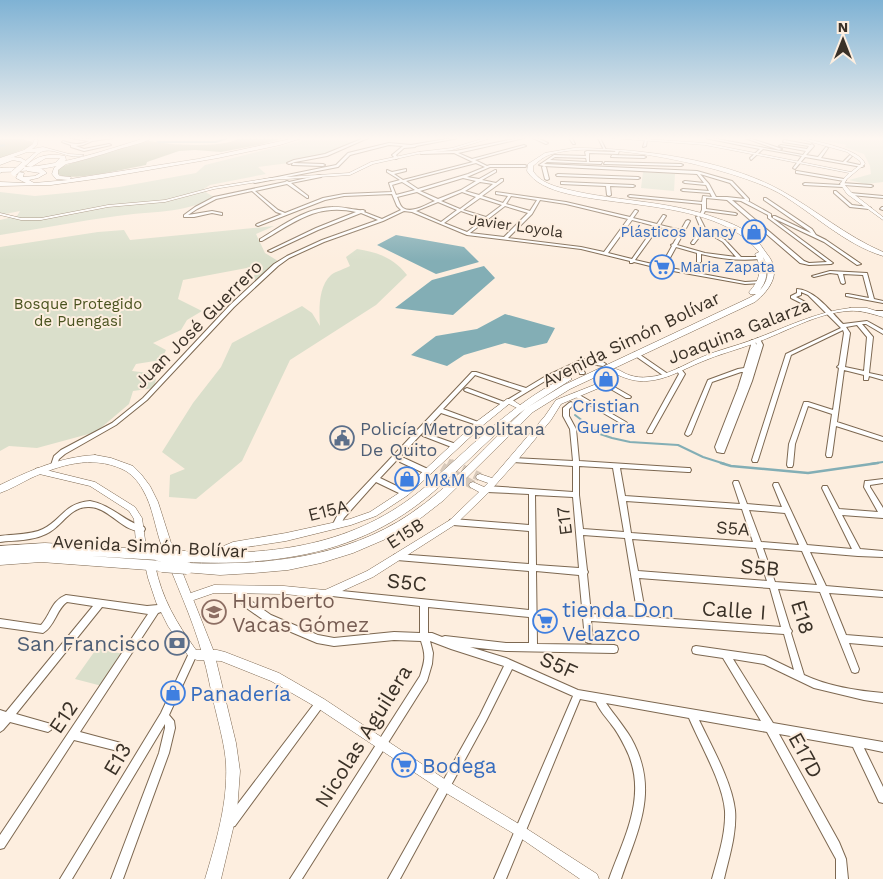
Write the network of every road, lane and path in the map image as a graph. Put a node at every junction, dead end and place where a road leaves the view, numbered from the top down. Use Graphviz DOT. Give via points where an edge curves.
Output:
graph roads {
  1 [pos="12,179"];
  2 [pos="29,179"];
  3 [pos="62,179"];
  4 [pos="72,179"];
  5 [pos="87,179"];
  6 [pos="270,179"];
  7 [pos="270,179"];
  8 [pos="303,179"];
  9 [pos="407,179"];
  10 [pos="453,179"];
  11 [pos="471,179"];
  12 [pos="485,179"];
  13 [pos="530,179"];
  14 [pos="538,179"];
  15 [pos="637,179"];
  16 [pos="702,179"];
  17 [pos="719,179"];
  18 [pos="750,179"];
  19 [pos="760,179"];
  20 [pos="829,179"];
  21 [pos="847,179"];
  22 [pos="67,180"];
  23 [pos="403,180"];
  24 [pos="502,180"];
  25 [pos="482,181"];
  26 [pos="255,182"];
  27 [pos="287,182"];
  28 [pos="684,182"];
  29 [pos="562,183"];
  30 [pos="843,183"];
  31 [pos="0,184"];
  32 [pos="435,184"];
  33 [pos="496,184"];
  34 [pos="588,184"];
  35 [pos="707,184"];
  36 [pos="805,184"];
  37 [pos="608,185"];
  38 [pos="29,186"];
  39 [pos="633,186"];
  40 [pos="871,186"];
  41 [pos="252,190"];
  42 [pos="417,190"];
  43 [pos="443,190"];
  44 [pos="683,190"];
  45 [pos="462,191"];
  46 [pos="590,191"];
  47 [pos="712,192"];
  48 [pos="497,193"];
  49 [pos="850,193"];
  50 [pos="394,195"];
  51 [pos="510,195"];
  52 [pos="609,195"];
  53 [pos="307,197"];
  54 [pos="479,197"];
  55 [pos="681,197"];
  56 [pos="714,197"];
  57 [pos="883,197"];
  58 [pos="629,198"];
  59 [pos="727,198"];
  60 [pos="539,199"];
  61 [pos="742,200"];
  62 [pos="765,200"];
  63 [pos="438,201"];
  64 [pos="504,205"];
  65 [pos="703,207"];
  66 [pos="869,208"];
  67 [pos="729,209"];
  68 [pos="402,210"];
  69 [pos="460,210"];
  70 [pos="362,211"];
  71 [pos="413,211"];
  72 [pos="636,211"];
  73 [pos="530,213"];
  74 [pos="0,214"];
  75 [pos="221,214"];
  76 [pos="284,214"];
  77 [pos="735,214"];
  78 [pos="664,216"];
  79 [pos="770,216"];
  80 [pos="488,219"];
  81 [pos="883,219"];
  82 [pos="382,220"];
  83 [pos="630,220"];
  84 [pos="688,221"];
  85 [pos="442,223"];
  86 [pos="258,225"];
  87 [pos="656,226"];
  88 [pos="703,229"];
  89 [pos="682,231"];
  90 [pos="466,234"];
  91 [pos="814,236"];
  92 [pos="505,239"];
  93 [pos="261,240"];
  94 [pos="693,243"];
  95 [pos="673,245"];
  96 [pos="883,250"];
  97 [pos="270,251"];
  98 [pos="699,253"];
  99 [pos="606,254"];
  100 [pos="883,254"];
  101 [pos="738,258"];
  102 [pos="761,260"];
  103 [pos="632,262"];
  104 [pos="699,262"];
  105 [pos="859,264"];
  106 [pos="662,268"];
  107 [pos="840,272"];
  108 [pos="814,276"];
  109 [pos="762,282"];
  110 [pos="744,283"];
  111 [pos="843,283"];
  112 [pos="756,290"];
  113 [pos="848,295"];
  114 [pos="872,300"];
  115 [pos="883,302"];
  116 [pos="805,304"];
  117 [pos="828,313"];
  118 [pos="881,313"];
  119 [pos="858,323"];
  120 [pos="843,327"];
  121 [pos="883,332"];
  122 [pos="755,341"];
  123 [pos="636,354"];
  124 [pos="609,367"];
  125 [pos="580,368"];
  126 [pos="840,368"];
  127 [pos="679,370"];
  128 [pos="746,370"];
  129 [pos="666,375"];
  130 [pos="867,377"];
  131 [pos="883,378"];
  132 [pos="604,383"];
  133 [pos="467,390"];
  134 [pos="525,390"];
  135 [pos="576,396"];
  136 [pos="628,397"];
  137 [pos="511,404"];
  138 [pos="571,404"];
  139 [pos="439,410"];
  140 [pos="835,413"];
  141 [pos="624,423"];
  142 [pos="834,423"];
  143 [pos="479,424"];
  144 [pos="650,432"];
  145 [pos="425,434"];
  146 [pos="688,434"];
  147 [pos="883,439"];
  148 [pos="454,446"];
  149 [pos="829,455"];
  150 [pos="402,460"];
  151 [pos="513,460"];
  152 [pos="755,460"];
  153 [pos="576,463"];
  154 [pos="54,465"];
  155 [pos="790,465"];
  156 [pos="616,466"];
  157 [pos="688,470"];
  158 [pos="38,471"];
  159 [pos="428,472"];
  160 [pos="480,478"];
  161 [pos="375,479"];
  162 [pos="883,481"];
  163 [pos="494,482"];
  164 [pos="736,483"];
  165 [pos="473,485"];
  166 [pos="776,485"];
  167 [pos="825,488"];
  168 [pos="0,489"];
  169 [pos="486,490"];
  170 [pos="405,492"];
  171 [pos="532,493"];
  172 [pos="576,495"];
  173 [pos="621,498"];
  174 [pos="746,507"];
  175 [pos="787,510"];
  176 [pos="838,512"];
  177 [pos="883,514"];
  178 [pos="453,522"];
  179 [pos="337,524"];
  180 [pos="532,528"];
  181 [pos="141,529"];
  182 [pos="580,532"];
  183 [pos="628,535"];
  184 [pos="0,539"];
  185 [pos="759,544"];
  186 [pos="804,548"];
  187 [pos="0,551"];
  188 [pos="858,553"];
  189 [pos="142,554"];
  190 [pos="883,554"];
  191 [pos="206,558"];
  192 [pos="397,558"];
  193 [pos="0,560"];
  194 [pos="157,562"];
  195 [pos="186,562"];
  196 [pos="532,568"];
  197 [pos="584,572"];
  198 [pos="635,574"];
  199 [pos="773,586"];
  200 [pos="823,589"];
  201 [pos="238,590"];
  202 [pos="332,593"];
  203 [pos="883,594"];
  204 [pos="188,598"];
  205 [pos="424,603"];
  206 [pos="99,604"];
  207 [pos="159,609"];
  208 [pos="533,614"];
  209 [pos="587,617"];
  210 [pos="643,621"];
  211 [pos="0,624"];
  212 [pos="788,631"];
  213 [pos="424,636"];
  214 [pos="589,638"];
  215 [pos="843,638"];
  216 [pos="444,641"];
  217 [pos="883,642"];
  218 [pos="506,647"];
  219 [pos="533,647"];
  220 [pos="614,649"];
  221 [pos="696,650"];
  222 [pos="194,654"];
  223 [pos="208,654"];
  224 [pos="725,654"];
  225 [pos="507,662"];
  226 [pos="855,670"];
  227 [pos="801,678"];
  228 [pos="578,694"];
  229 [pos="883,698"];
  230 [pos="600,699"];
  231 [pos="320,703"];
  232 [pos="4,715"];
  233 [pos="692,715"];
  234 [pos="164,716"];
  235 [pos="48,726"];
  236 [pos="0,727"];
  237 [pos="771,729"];
  238 [pos="74,735"];
  239 [pos="382,743"];
  240 [pos="856,743"];
  241 [pos="118,746"];
  242 [pos="883,747"];
  243 [pos="446,786"];
  244 [pos="883,798"];
  245 [pos="227,828"];
  246 [pos="520,830"];
  247 [pos="0,844"];
  248 [pos="66,879"];
  249 [pos="117,879"];
  250 [pos="214,879"];
  251 [pos="296,879"];
  252 [pos="394,879"];
  253 [pos="500,879"];
  254 [pos="592,879"];
  255 [pos="615,879"];
  256 [pos="718,879"];
  257 [pos="842,879"];
  1 -- 38 [label="main road"];
  2 -- 22 [label="main road" via="30,182"];
  3 -- 22 [label="main road"];
  4 -- 22 [label="main road"];
  5 -- 38 [label="main road"];
  6 -- 26 [label="street"];
  7 -- 26 [label="street"];
  8 -- 27 [label="street"];
  9 -- 23 [label="street"];
  10 -- 32 [label="street"];
  11 -- 25 [label="street"];
  12 -- 25 [label="street"];
  13 -- 65 [label="main road, Avenida Simón Bolívar" via="558,192 654,207"];
  14 -- 58 [label="main road, Avenida Simón Bolívar" via="553,188 576,193"];
  15 -- 39 [label="street"];
  16 -- 35 [label="street"];
  17 -- 61 [label="street" via="732,183 748,200"];
  18 -- 100 [label="main road, Avenida Simón Bolívar" via="787,196 853,240"];
  19 -- 96 [label="main road" via="785,190 860,239"];
  20 -- 30 [label="street"];
  21 -- 30 [label="street"];
  23 -- 42 [label="street"];
  23 -- 50 [label="street" via="390,184"];
  24 -- 33 [label="street"];
  25 -- 33 [label="street"];
  25 -- 45 [label="street"];
  26 -- 74 [label="street" via="214,188 165,201 108,206 41,219"];
  27 -- 41 [label="street"];
  27 -- 53 [label="street"];
  28 -- 35 [label="street"];
  29 -- 34 [label="street"];
  30 -- 36 [label="street"];
  30 -- 40 [label="street"];
  30 -- 49 [label="street"];
  31 -- 38 [label="main road"];
  32 -- 42 [label="street"];
  32 -- 43 [label="street"];
  33 -- 54 [label="street"];
  34 -- 37 [label="street"];
  34 -- 46 [label="street"];
  35 -- 47 [label="street"];
  37 -- 39 [label="street"];
  37 -- 52 [label="street"];
  39 -- 58 [label="street"];
  41 -- 75 [label="street" via="213,199 185,216 211,211"];
  41 -- 76 [label="street"];
  42 -- 50 [label="street"];
  42 -- 63 [label="street"];
  44 -- 47 [label="street"];
  45 -- 54 [label="street"];
  45 -- 63 [label="street"];
  47 -- 56 [label="street"];
  48 -- 51 [label="street"];
  49 -- 57 [label="street"];
  49 -- 66 [label="street"];
  49 -- 66 [label="street" via="835,192 851,206"];
  50 -- 68 [label="street"];
  50 -- 76 [label="street" via="344,195"];
  51 -- 60 [label="street"];
  51 -- 64 [label="street"];
  54 -- 64 [label="street"];
  54 -- 69 [label="street"];
  55 -- 65 [label="street"];
  56 -- 59 [label="street"];
  56 -- 65 [label="street"];
  58 -- 65 [label="main road, Avenida Simón Bolívar"];
  58 -- 65 [label="street"];
  59 -- 61 [label="street"];
  59 -- 79 [label="street" via="805,264 831,263"];
  60 -- 73 [label="street"];
  60 -- 83 [label="street"];
  61 -- 79 [label="street"];
  62 -- 91 [label="street" via="811,230"];
  63 -- 69 [label="street"];
  63 -- 71 [label="street"];
  64 -- 73 [label="street"];
  64 -- 80 [label="street"];
  65 -- 67 [label="street"];
  65 -- 77 [label="street"];
  65 -- 88 [label="street"];
  65 -- 102 [label="main road, Avenida Simón Bolívar" via="752,247"];
  65 -- 123 [label="main road, Avenida Simón Bolívar" via="756,244 771,266 770,281 752,300"];
  66 -- 81 [label="street"];
  68 -- 71 [label="street, Javier Loyola"];
  68 -- 82 [label="street, Juan José Guerrero"];
  69 -- 80 [label="street"];
  69 -- 85 [label="street"];
  70 -- 82 [label="street"];
  70 -- 93 [label="street" via="345,207 318,210"];
  70 -- 97 [label="street"];
  71 -- 85 [label="street, Javier Loyola"];
  72 -- 83 [label="street"];
  73 -- 92 [label="street"];
  76 -- 86 [label="street"];
  78 -- 87 [label="street"];
  79 -- 91 [label="street"];
  80 -- 90 [label="street"];
  82 -- 154 [label="street, Juan José Guerrero" via="323,241 276,265 232,306 145,399 114,424 63,452"];
  83 -- 87 [label="street"];
  83 -- 99 [label="street"];
  84 -- 89 [label="street"];
  85 -- 90 [label="street, Javier Loyola"];
  87 -- 89 [label="street"];
  87 -- 103 [label="street"];
  88 -- 94 [label="street"];
  88 -- 101 [label="street" via="724,241"];
  89 -- 95 [label="street"];
  90 -- 92 [label="street, Javier Loyola"];
  91 -- 105 [label="street"];
  92 -- 99 [label="street, Javier Loyola" via="552,243"];
  95 -- 98 [label="street"];
  95 -- 106 [label="street"];
  98 -- 101 [label="street"];
  98 -- 104 [label="street"];
  99 -- 103 [label="street, Javier Loyola"];
  101 -- 102 [label="street"];
  102 -- 109 [label="main road" via="764,269"];
  103 -- 106 [label="street, Javier Loyola"];
  106 -- 110 [label="street, Javier Loyola"];
  107 -- 108 [label="street"];
  107 -- 111 [label="street"];
  107 -- 114 [label="street" via="867,275"];
  109 -- 110 [label="street, Javier Loyola"];
  109 -- 112 [label="main road, Avenida Simón Bolívar"];
  110 -- 112 [label="street, Javier Loyola"];
  112 -- 124 [label="main road, Avenida Simón Bolívar"];
  113 -- 114 [label="street"];
  114 -- 115 [label="street"];
  116 -- 117 [label="street" via="793,297 799,294 799,290 810,294"];
  117 -- 118 [label="street, Joaquina Galarza" via="854,309"];
  117 -- 120 [label="street"];
  117 -- 122 [label="street, Joaquina Galarza"];
  119 -- 120 [label="street"];
  119 -- 121 [label="street" via="868,322"];
  119 -- 130 [label="street" via="870,337"];
  120 -- 126 [label="street" via="846,333"];
  120 -- 152 [label="street" via="790,353"];
  122 -- 127 [label="street, Joaquina Galarza" via="705,357"];
  122 -- 128 [label="street"];
  122 -- 128 [label="street" via="760,345 749,381 720,451 718,447"];
  123 -- 124 [label="main road, Avenida Simón Bolívar"];
  123 -- 129 [label="street"];
  124 -- 125 [label="main road, Avenida Simón Bolívar"];
  124 -- 129 [label="street, Joaquina Galarza" via="644,381"];
  124 -- 132 [label="street"];
  124 -- 195 [label="main road, Avenida Simón Bolívar" via="559,391 530,410 439,498 381,536 303,562 272,568 220,570"];
  125 -- 134 [label="street"];
  125 -- 137 [label="main road, Avenida Simón Bolívar" via="553,386"];
  126 -- 130 [label="street"];
  126 -- 140 [label="street"];
  127 -- 129 [label="street, Joaquina Galarza"];
  127 -- 144 [label="street" via="682,374"];
  128 -- 146 [label="street" via="710,381"];
  130 -- 131 [label="street"];
  132 -- 135 [label="street"];
  132 -- 136 [label="street"];
  133 -- 137 [label="street"];
  134 -- 137 [label="street"];
  134 -- 139 [label="street" via="474,373"];
  135 -- 141 [label="street"];
  135 -- 151 [label="street" via="556,403 548,418"];
  137 -- 143 [label="street"];
  137 -- 191 [label="main road, Avenida Simón Bolívar" via="425,493 394,515 355,536 271,556 231,560"];
  138 -- 153 [label="street, E17" via="565,412 573,429"];
  139 -- 143 [label="street"];
  139 -- 161 [label="street"];
  140 -- 142 [label="street"];
  140 -- 155 [label="street" via="806,403 792,444"];
  142 -- 147 [label="street"];
  142 -- 149 [label="street"];
  143 -- 148 [label="street"];
  145 -- 148 [label="street"];
  148 -- 159 [label="street, E15A" via="442,463"];
  150 -- 159 [label="street"];
  151 -- 153 [label="street"];
  151 -- 163 [label="street"];
  153 -- 156 [label="street"];
  153 -- 172 [label="street, E17"];
  154 -- 158 [label="main road"];
  154 -- 204 [label="main road" via="99,460 118,463 135,473 153,500"];
  156 -- 157 [label="street"];
  156 -- 173 [label="street"];
  158 -- 168 [label="main road"];
  158 -- 181 [label="street" via="80,480 107,492 132,509"];
  159 -- 170 [label="street, E15A"];
  160 -- 163 [label="street"];
  161 -- 170 [label="street"];
  161 -- 179 [label="street"];
  162 -- 177 [label="street" via="867,482 866,486"];
  163 -- 169 [label="street"];
  164 -- 174 [label="street, E18"];
  165 -- 169 [label="street"];
  166 -- 175 [label="street"];
  167 -- 176 [label="street"];
  169 -- 171 [label="street"];
  169 -- 178 [label="street, E15B"];
  170 -- 179 [label="street, E15A" via="373,514"];
  171 -- 172 [label="street"];
  171 -- 180 [label="street"];
  172 -- 182 [label="street, E17"];
  173 -- 174 [label="street"];
  173 -- 183 [label="street"];
  174 -- 175 [label="street"];
  174 -- 185 [label="street, E18"];
  175 -- 186 [label="street"];
  176 -- 177 [label="street"];
  176 -- 188 [label="street"];
  178 -- 180 [label="street"];
  178 -- 192 [label="street, E15B"];
  179 -- 191 [label="street, E15A" via="234,546"];
  180 -- 196 [label="street"];
  181 -- 184 [label="street" via="106,508 90,504 74,508 44,533"];
  181 -- 189 [label="street"];
  182 -- 183 [label="street, S5A"];
  182 -- 197 [label="street, E17"];
  183 -- 185 [label="street, S5A"];
  183 -- 198 [label="street"];
  185 -- 186 [label="street, S5A"];
  185 -- 199 [label="street, E18"];
  186 -- 188 [label="street, S5A"];
  186 -- 200 [label="street"];
  187 -- 189 [label="main road, Avenida Simón Bolívar" via="45,548"];
  188 -- 190 [label="street, S5A"];
  189 -- 194 [label="main road, Avenida Simón Bolívar"];
  191 -- 195 [label="main road, Avenida Simón Bolívar"];
  192 -- 196 [label="street"];
  192 -- 202 [label="street, E15B"];
  193 -- 194 [label="main road, Avenida Simón Bolívar" via="41,558"];
  194 -- 195 [label="main road, Avenida Simón Bolívar, bridge"];
  194 -- 207 [label="street"];
  196 -- 197 [label="street"];
  196 -- 208 [label="street"];
  197 -- 209 [label="street, E17"];
  198 -- 199 [label="street, S5B"];
  198 -- 210 [label="street"];
  199 -- 200 [label="street, S5B"];
  199 -- 212 [label="street, E18"];
  200 -- 203 [label="street, S5B"];
  200 -- 215 [label="street"];
  201 -- 202 [label="street, S5C"];
  201 -- 204 [label="street, S5C" via="211,589"];
  201 -- 213 [label="street, S5F" via="248,604 268,618 317,639 348,642"];
  202 -- 205 [label="street, S5C"];
  204 -- 223 [label="main road"];
  205 -- 208 [label="street, S5C"];
  205 -- 213 [label="street, Nicolas Aguilera"];
  206 -- 207 [label="street"];
  206 -- 211 [label="street" via="68,598 63,600 41,629"];
  206 -- 232 [label="street"];
  207 -- 222 [label="street"];
  207 -- 238 [label="street, E12"];
  208 -- 219 [label="street"];
  209 -- 210 [label="street, Calle I"];
  209 -- 214 [label="street, E17"];
  210 -- 212 [label="street, Calle I"];
  212 -- 227 [label="street, E18"];
  213 -- 216 [label="street, S5F"];
  213 -- 239 [label="street, Nicolas Aguilera" via="429,653 424,678"];
  215 -- 217 [label="street"];
  215 -- 226 [label="street"];
  216 -- 218 [label="street"];
  216 -- 225 [label="street, S5F"];
  218 -- 219 [label="street"];
  218 -- 225 [label="street"];
  219 -- 220 [label="street"];
  221 -- 224 [label="street"];
  222 -- 223 [label="street"];
  222 -- 234 [label="street, E13"];
  223 -- 231 [label="street" via="224,656 275,677"];
  223 -- 245 [label="main road" via="233,770"];
  224 -- 227 [label="street" via="765,660"];
  224 -- 237 [label="street, E17D"];
  225 -- 228 [label="street, S5F"];
  225 -- 243 [label="street"];
  227 -- 229 [label="street" via="822,686"];
  228 -- 230 [label="street, S5F"];
  228 -- 246 [label="street"];
  230 -- 233 [label="street, S5F"];
  230 -- 255 [label="street" via="630,746 642,792 640,808"];
  231 -- 239 [label="street"];
  231 -- 245 [label="street"];
  232 -- 235 [label="street"];
  232 -- 236 [label="street"];
  233 -- 237 [label="street, S5F"];
  233 -- 256 [label="street" via="726,793 730,810"];
  234 -- 248 [label="street, E13"];
  234 -- 249 [label="street" via="170,728 164,752"];
  237 -- 240 [label="street, S5F"];
  237 -- 257 [label="street, E17D" via="835,846 841,859"];
  238 -- 241 [label="street"];
  238 -- 247 [label="street, E12"];
  239 -- 243 [label="street"];
  239 -- 251 [label="street, Nicolas Aguilera"];
  240 -- 242 [label="street, S5F"];
  240 -- 244 [label="street"];
  243 -- 246 [label="street"];
  243 -- 252 [label="street"];
  245 -- 250 [label="main road"];
  246 -- 253 [label="street"];
  246 -- 254 [label="street"];
}
